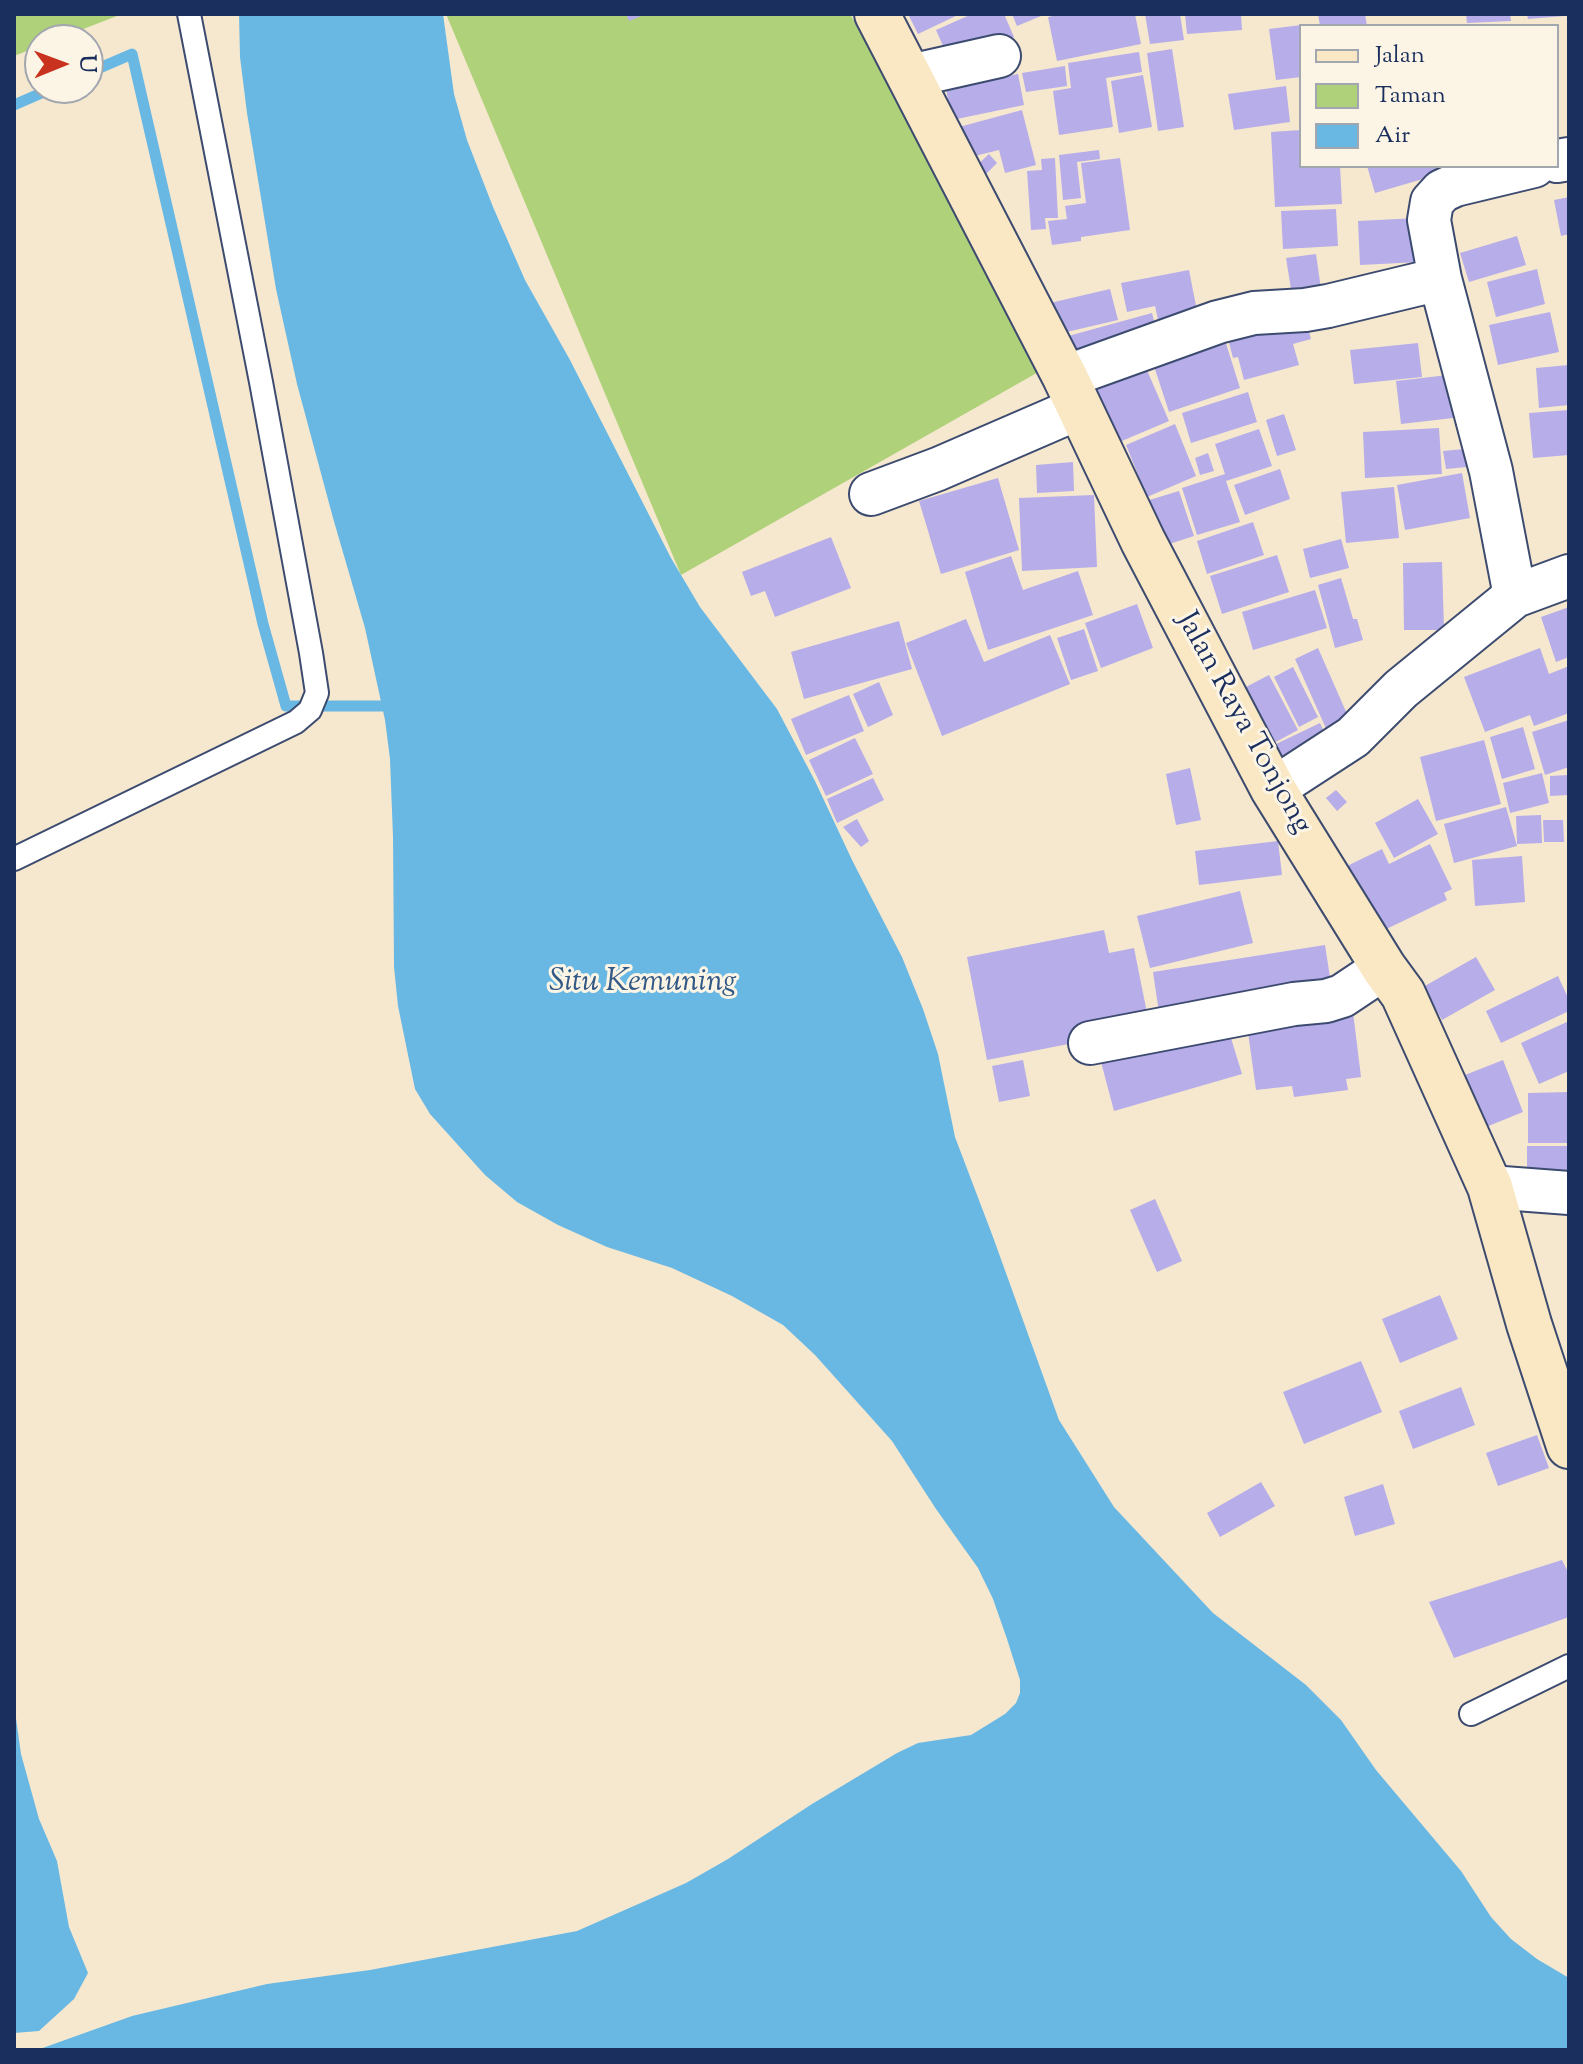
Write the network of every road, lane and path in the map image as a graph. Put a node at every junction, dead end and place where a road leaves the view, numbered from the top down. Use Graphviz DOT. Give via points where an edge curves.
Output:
graph roads {
  1 [pos="189,14"];
  2 [pos="877,14"];
  3 [pos="999,56"];
  4 [pos="910,76"];
  5 [pos="1513,168"];
  6 [pos="1440,279"];
  7 [pos="1072,393"];
  8 [pos="871,494"];
  9 [pos="1569,576"];
  10 [pos="1515,596"];
  11 [pos="1273,789"];
  12 [pos="14,859"];
  13 [pos="1384,968"];
  14 [pos="1090,1043"];
  15 [pos="1490,1187"];
  16 [pos="1569,1193"];
  17 [pos="1569,1446"];
  18 [pos="1569,1666"];
  19 [pos="1471,1714"];
  1 -- 12 [label="lane" via="317,693 310,710 296,722"];
  2 -- 4 [label="main road, Jalan Raya Tonjong"];
  3 -- 4 [label="street"];
  4 -- 7 [label="main road, Jalan Raya Tonjong"];
  5 -- 6 [label="street" via="1455,185 1432,202 1429,220"];
  6 -- 7 [label="street" via="1328,306 1218,322"];
  6 -- 10 [label="street" via="1491,471"];
  7 -- 8 [label="street" via="938,469"];
  7 -- 11 [label="main road, Jalan Raya Tonjong"];
  9 -- 10 [label="street"];
  10 -- 11 [label="street" via="1401,689 1353,737"];
  11 -- 13 [label="main road, Jalan Raya Tonjong"];
  13 -- 14 [label="street" via="1326,1001"];
  13 -- 15 [label="main road, Jalan Raya Tonjong" via="1403,994"];
  15 -- 16 [label="street"];
  15 -- 17 [label="main road, Jalan Raya Tonjong"];
  18 -- 19 [label="lane"];
}
